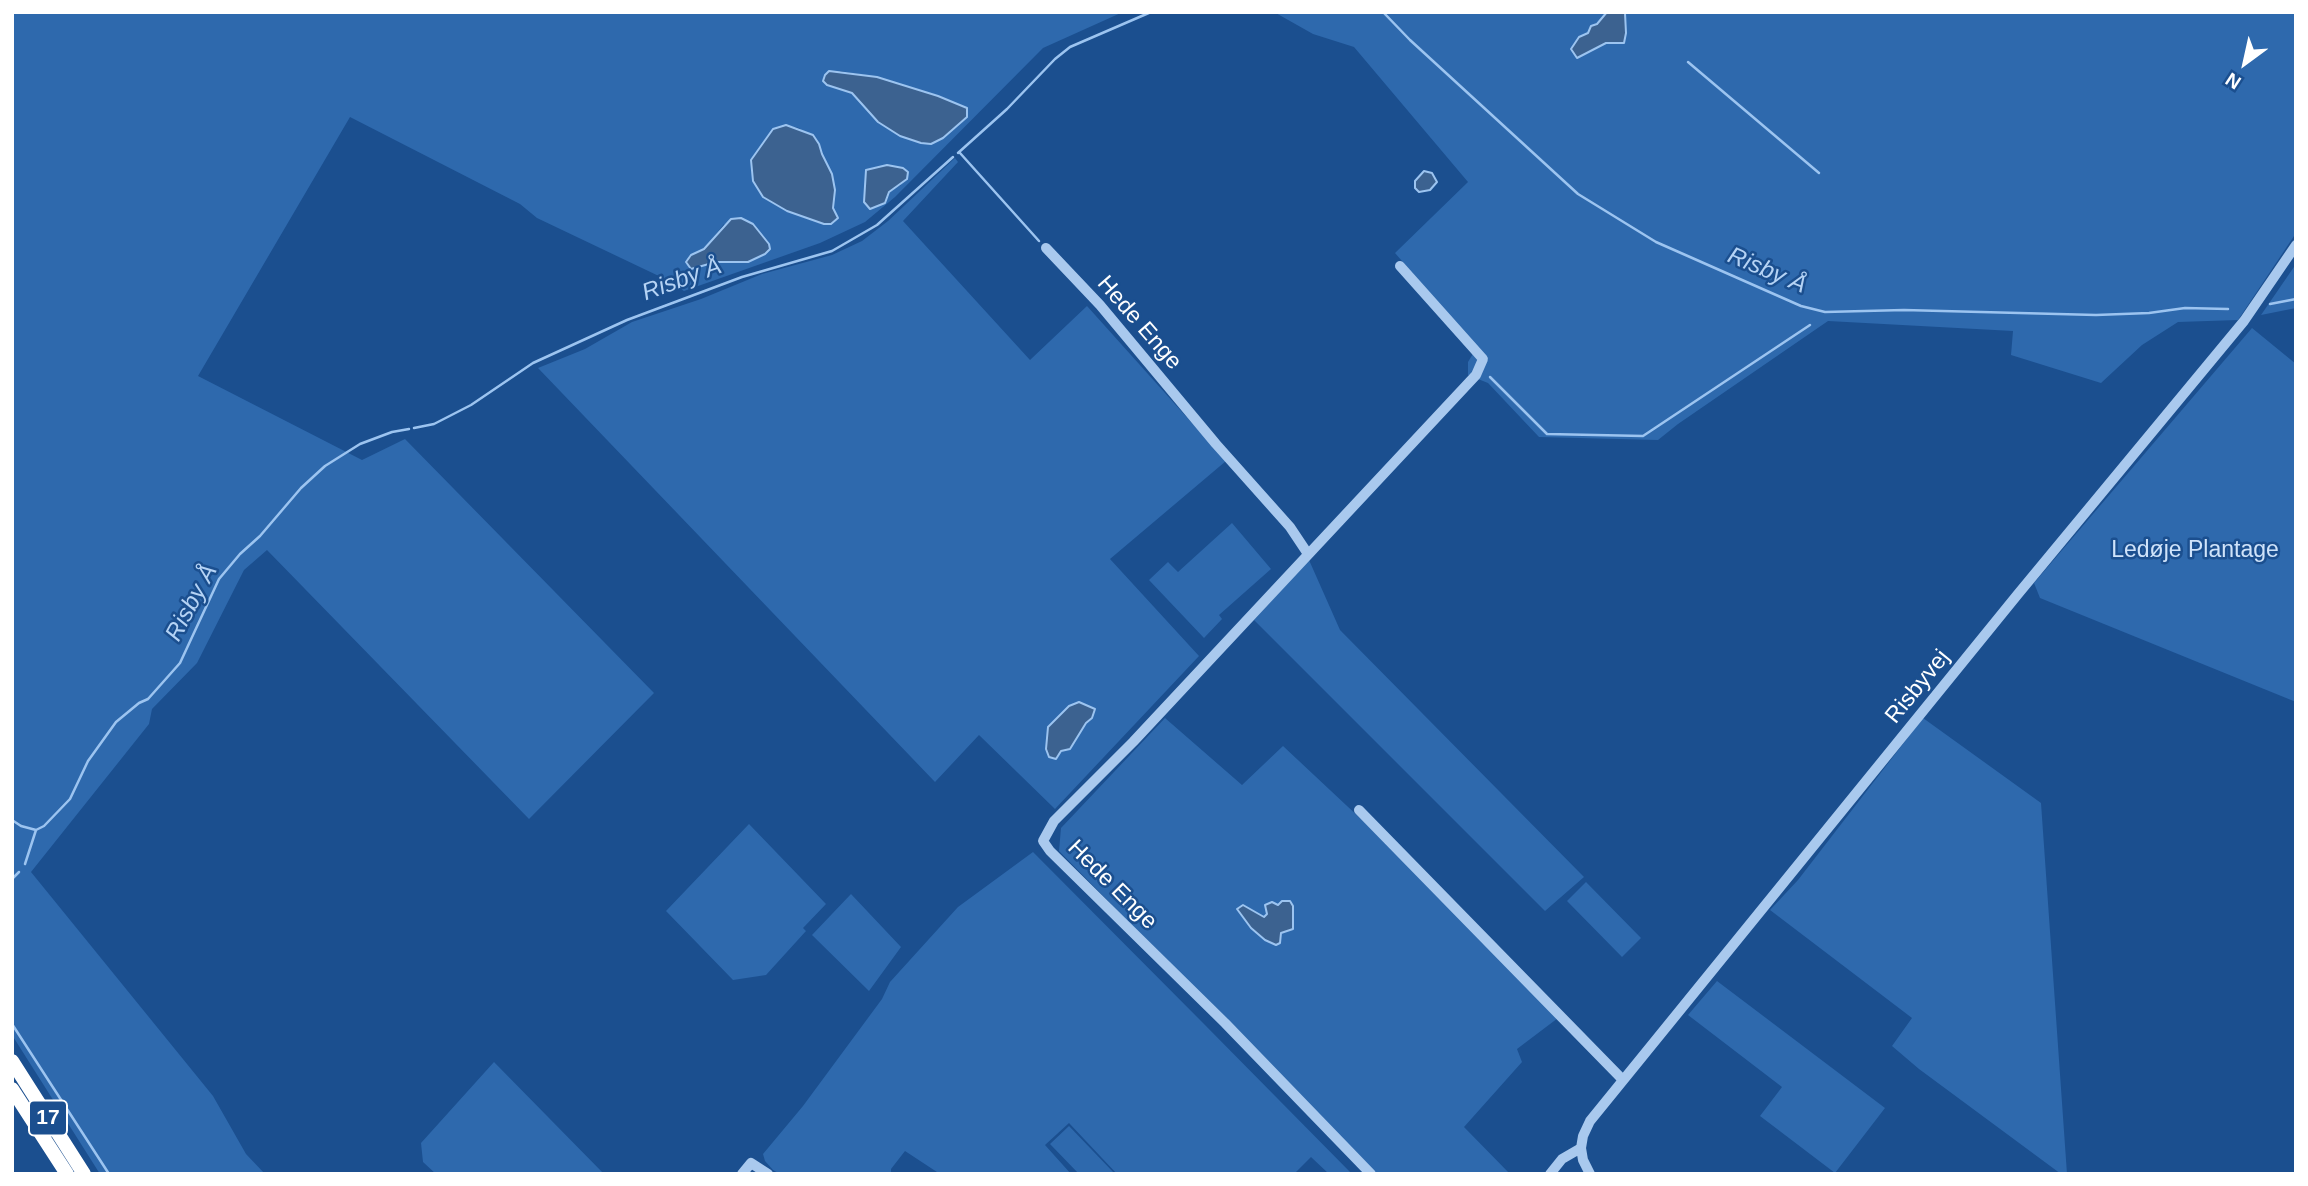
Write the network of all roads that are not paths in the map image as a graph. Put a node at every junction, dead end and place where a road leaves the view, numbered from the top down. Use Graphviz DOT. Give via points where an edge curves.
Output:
graph roads {
  1 [pos="2296,245"];
  2 [pos="1046,248"];
  3 [pos="1400,266"];
  4 [pos="1308,554"];
  5 [pos="1359,810"];
  6 [pos="12,1061"];
  7 [pos="1623,1080"];
  8 [pos="12,1089"];
  9 [pos="1581,1148"];
  10 [pos="67,1174"];
  11 [pos="84,1174"];
  12 [pos="742,1174"];
  13 [pos="768,1174"];
  14 [pos="1371,1174"];
  15 [pos="1550,1174"];
  16 [pos="1590,1174"];
  1 -- 7 [label="street, Risbyvej" via="2244,321"];
  2 -- 4 [label="street, Hede Enge" via="1100,305"];
  3 -- 4 [label="street, Hede Enge" via="1483,359 1476,375"];
  4 -- 14 [label="street, Hede Enge" via="1054,821 1043,841"];
  5 -- 7 [label="street"];
  6 -- 11 [label="highway, 17"];
  7 -- 9 [label="street, Risbyvej" via="1590,1121"];
  8 -- 10 [label="highway, 17"];
  9 -- 15 [label="street" via="1562,1159"];
  9 -- 16 [label="street"];
  12 -- 13 [label="street" via="751,1163"];
}
